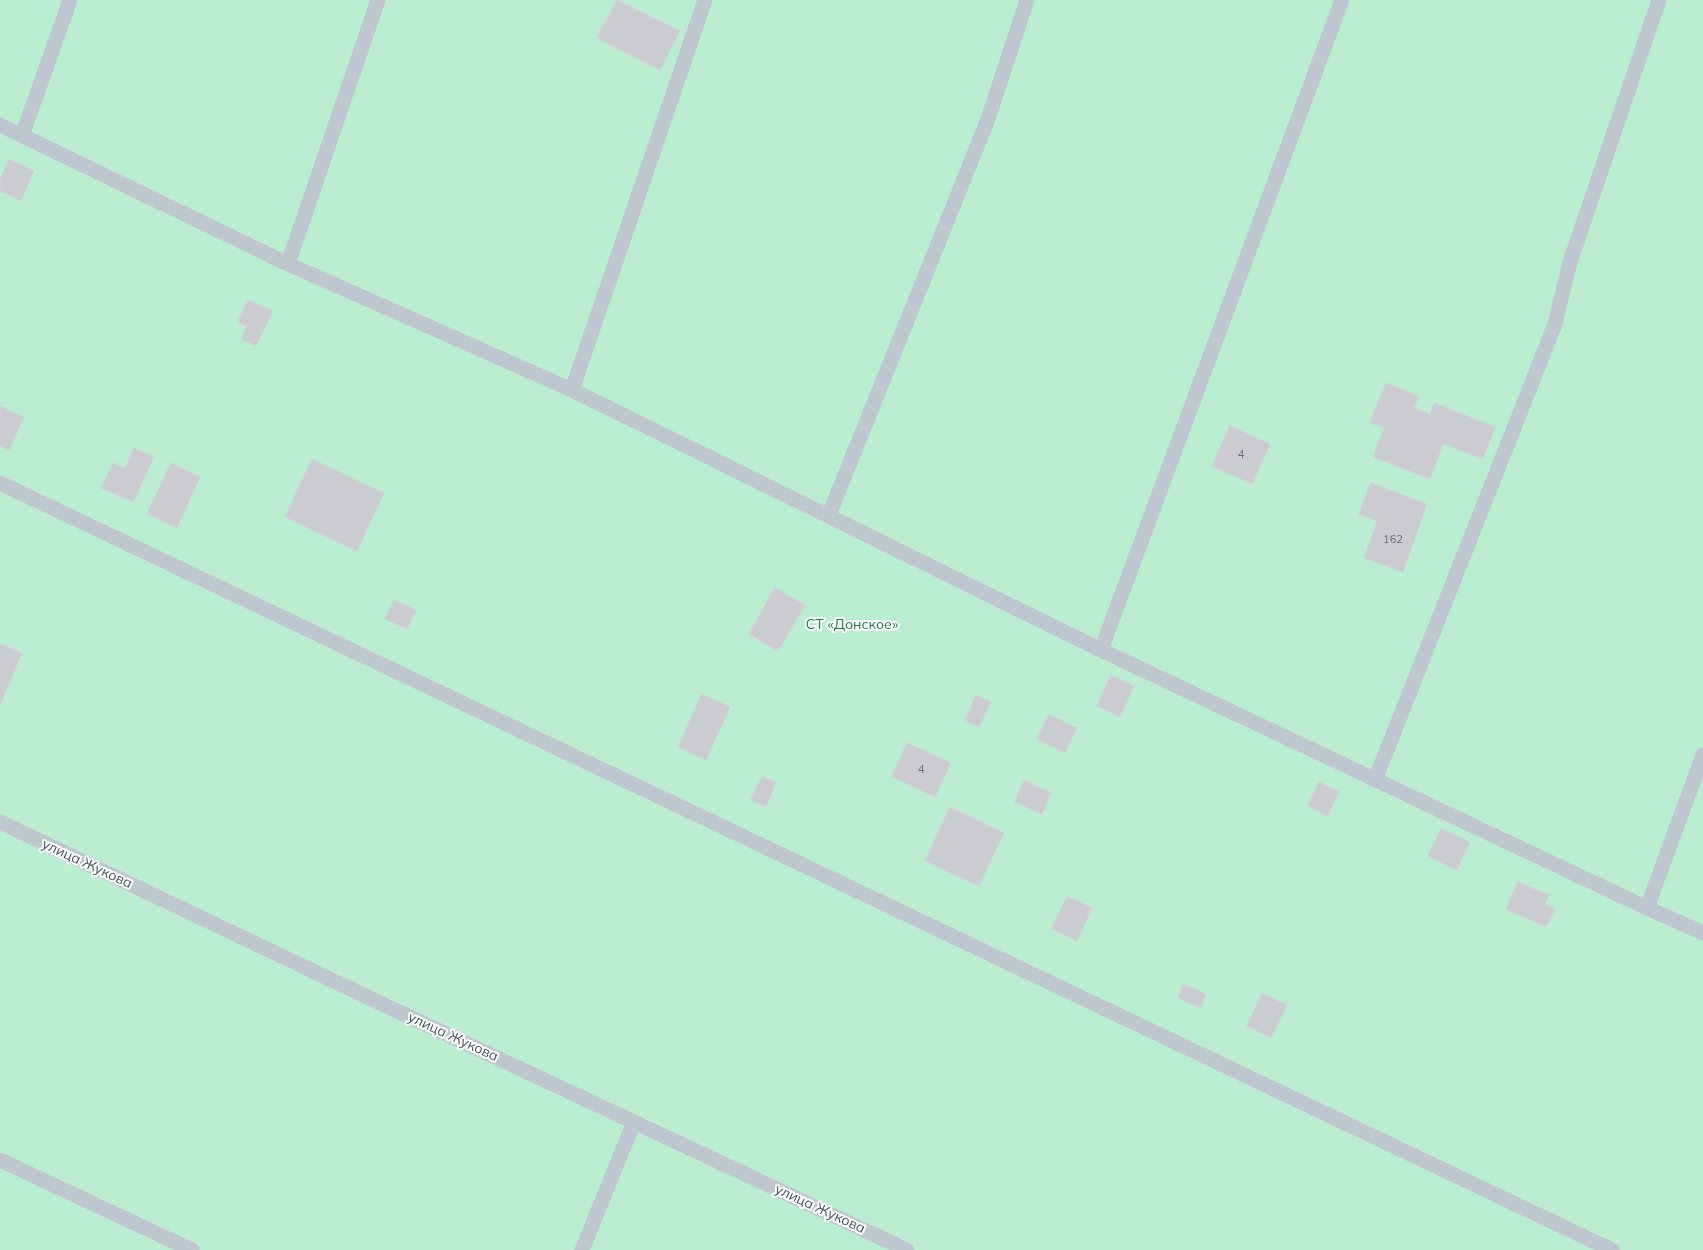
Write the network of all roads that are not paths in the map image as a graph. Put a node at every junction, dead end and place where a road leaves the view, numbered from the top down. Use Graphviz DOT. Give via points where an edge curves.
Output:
graph roads {
  1 [pos="70,0"];
  2 [pos="378,0"];
  3 [pos="704,0"];
  4 [pos="1027,0"];
  5 [pos="1342,0"];
  6 [pos="1659,0"];
  7 [pos="0,125"];
  8 [pos="22,136"];
  9 [pos="288,264"];
  10 [pos="572,390"];
  11 [pos="0,483"];
  12 [pos="829,515"];
  13 [pos="1101,650"];
  14 [pos="1703,755"];
  15 [pos="1375,780"];
  16 [pos="0,822"];
  17 [pos="1647,908"];
  18 [pos="1703,933"];
  19 [pos="634,1122"];
  20 [pos="0,1160"];
  21 [pos="192,1250"];
  22 [pos="582,1250"];
  23 [pos="907,1250"];
  24 [pos="1612,1250"];
  1 -- 8 [label="lane"];
  2 -- 9 [label="lane"];
  3 -- 10 [label="lane"];
  4 -- 12 [label="lane" via="988,118"];
  5 -- 13 [label="lane"];
  6 -- 15 [label="lane" via="1570,262 1555,324"];
  7 -- 8 [label="lane"];
  8 -- 9 [label="lane"];
  9 -- 10 [label="lane"];
  10 -- 12 [label="lane"];
  11 -- 24 [label="lane"];
  12 -- 13 [label="lane"];
  13 -- 15 [label="lane"];
  14 -- 17 [label="lane"];
  15 -- 17 [label="lane"];
  16 -- 19 [label="lane, улица Жукова"];
  17 -- 18 [label="lane"];
  19 -- 22 [label="lane"];
  19 -- 23 [label="lane, улица Жукова"];
  20 -- 21 [label="lane"];
}
